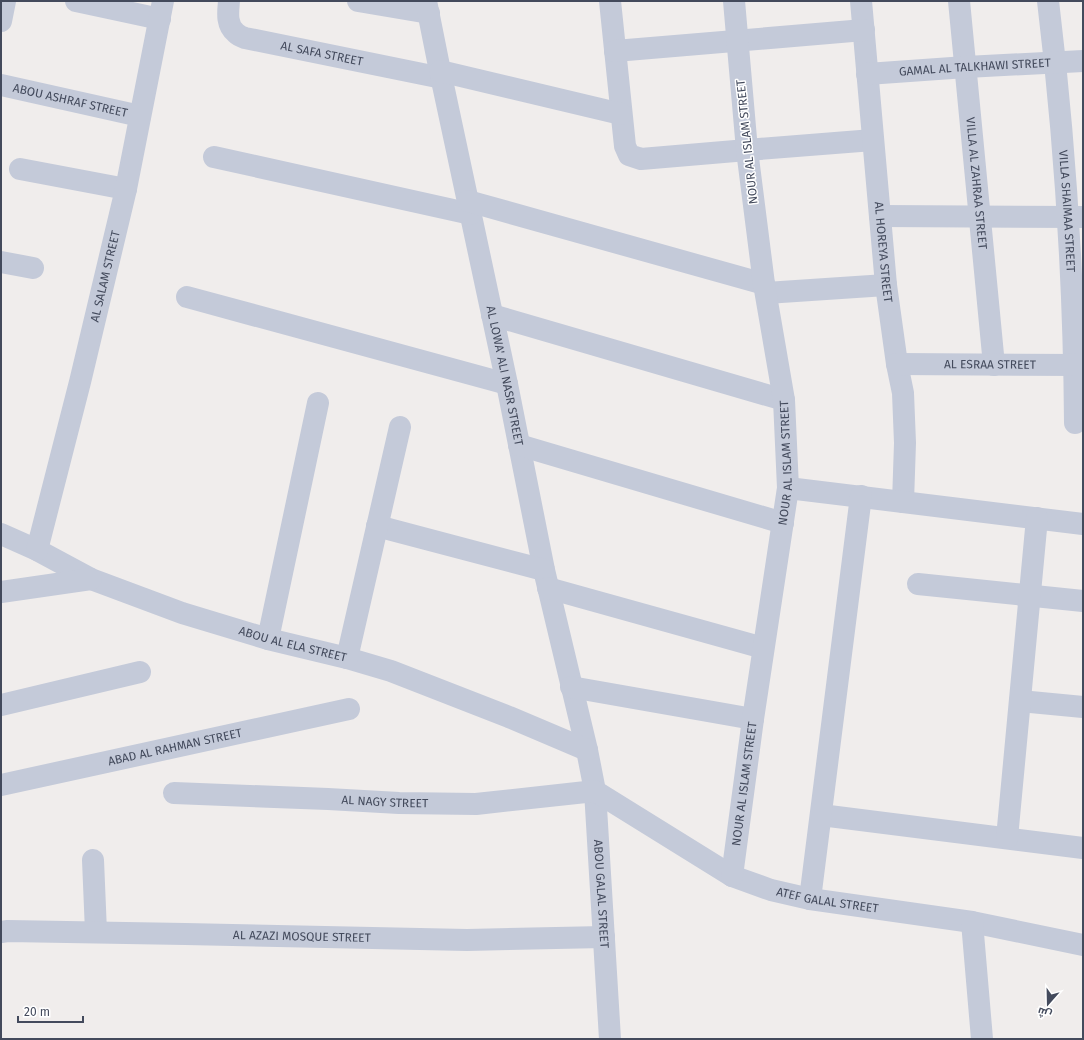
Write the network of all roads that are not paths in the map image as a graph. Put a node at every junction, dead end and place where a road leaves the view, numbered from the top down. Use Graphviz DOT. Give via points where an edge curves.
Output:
graph roads {
  1 [pos="5,1"];
  2 [pos="76,1"];
  3 [pos="229,1"];
  4 [pos="358,1"];
  5 [pos="610,1"];
  6 [pos="734,1"];
  7 [pos="861,1"];
  8 [pos="960,1"];
  9 [pos="1048,1"];
  10 [pos="428,7"];
  11 [pos="161,10"];
  12 [pos="1,21"];
  13 [pos="864,30"];
  14 [pos="738,41"];
  15 [pos="615,51"];
  16 [pos="1083,61"];
  17 [pos="1056,62"];
  18 [pos="966,67"];
  19 [pos="867,74"];
  20 [pos="441,75"];
  21 [pos="1,85"];
  22 [pos="622,114"];
  23 [pos="140,116"];
  24 [pos="873,140"];
  25 [pos="747,150"];
  26 [pos="214,157"];
  27 [pos="20,169"];
  28 [pos="126,189"];
  29 [pos="469,207"];
  30 [pos="880,216"];
  31 [pos="980,216"];
  32 [pos="1076,217"];
  33 [pos="1,262"];
  34 [pos="34,268"];
  35 [pos="886,285"];
  36 [pos="765,289"];
  37 [pos="187,297"];
  38 [pos="492,315"];
  39 [pos="897,364"];
  40 [pos="994,365"];
  41 [pos="1079,365"];
  42 [pos="507,384"];
  43 [pos="784,400"];
  44 [pos="318,403"];
  45 [pos="1075,423"];
  46 [pos="400,427"];
  47 [pos="519,445"];
  48 [pos="788,488"];
  49 [pos="861,496"];
  50 [pos="903,502"];
  51 [pos="1037,518"];
  52 [pos="783,523"];
  53 [pos="1083,524"];
  54 [pos="377,526"];
  55 [pos="1,534"];
  56 [pos="37,550"];
  57 [pos="92,579"];
  58 [pos="546,579"];
  59 [pos="918,584"];
  60 [pos="1,592"];
  61 [pos="1030,596"];
  62 [pos="1083,601"];
  63 [pos="268,639"];
  64 [pos="763,648"];
  65 [pos="347,658"];
  66 [pos="140,672"];
  67 [pos="571,687"];
  68 [pos="1020,701"];
  69 [pos="1,704"];
  70 [pos="1083,707"];
  71 [pos="349,709"];
  72 [pos="753,719"];
  73 [pos="587,750"];
  74 [pos="1,785"];
  75 [pos="595,791"];
  76 [pos="174,794"];
  77 [pos="821,815"];
  78 [pos="1008,838"];
  79 [pos="1083,848"];
  80 [pos="93,860"];
  81 [pos="732,876"];
  82 [pos="810,899"];
  83 [pos="972,922"];
  84 [pos="1,932"];
  85 [pos="96,932"];
  86 [pos="604,937"];
  87 [pos="1083,946"];
  88 [pos="610,1039"];
  89 [pos="982,1039"];
  1 -- 12 [label="street"];
  2 -- 11 [label="street"];
  3 -- 20 [label="street, AL SAFA STREET" via="230,25 236,33 245,38"];
  4 -- 10 [label="street"];
  5 -- 15 [label="street"];
  6 -- 14 [label="street, NOUR AL ISLAM STREET"];
  7 -- 13 [label="street, AL HOREYA STREET"];
  8 -- 18 [label="street, VILLA AL ZAHRAA STREET"];
  9 -- 17 [label="street, VILLA SHAIMAA STREET"];
  10 -- 20 [label="street, AL LOWA' ALI NASR STREET"];
  11 -- 23 [label="street, AL SALAM STREET"];
  13 -- 14 [label="street"];
  13 -- 19 [label="street, AL HOREYA STREET"];
  14 -- 15 [label="street"];
  14 -- 25 [label="street, NOUR AL ISLAM STREET"];
  15 -- 22 [label="street"];
  16 -- 17 [label="street, GAMAL AL TALKHAWI STREET"];
  17 -- 18 [label="street, GAMAL AL TALKHAWI STREET"];
  17 -- 32 [label="street, VILLA SHAIMAA STREET"];
  18 -- 19 [label="street, GAMAL AL TALKHAWI STREET"];
  18 -- 31 [label="street, VILLA AL ZAHRAA STREET"];
  19 -- 24 [label="street, AL HOREYA STREET"];
  20 -- 22 [label="street, AL SAFA STREET"];
  20 -- 29 [label="street, AL LOWA' ALI NASR STREET"];
  21 -- 23 [label="street, ABOU ASHRAF STREET"];
  22 -- 25 [label="street" via="625,146 629,155 641,159"];
  23 -- 28 [label="street, AL SALAM STREET"];
  24 -- 25 [label="street"];
  24 -- 30 [label="street, AL HOREYA STREET"];
  25 -- 36 [label="street, NOUR AL ISLAM STREET"];
  26 -- 29 [label="street"];
  27 -- 28 [label="street"];
  28 -- 56 [label="street, AL SALAM STREET"];
  29 -- 36 [label="street"];
  29 -- 38 [label="street, AL LOWA' ALI NASR STREET"];
  30 -- 31 [label="street"];
  30 -- 35 [label="street, AL HOREYA STREET"];
  31 -- 32 [label="street"];
  31 -- 40 [label="street, VILLA AL ZAHRAA STREET"];
  32 -- 41 [label="street, VILLA SHAIMAA STREET" via="1072,291"];
  33 -- 34 [label="street"];
  35 -- 36 [label="street"];
  35 -- 39 [label="street, AL HOREYA STREET"];
  36 -- 43 [label="street, NOUR AL ISLAM STREET"];
  37 -- 42 [label="street"];
  38 -- 42 [label="street, AL LOWA' ALI NASR STREET"];
  38 -- 43 [label="street"];
  39 -- 40 [label="street, AL ESRAA STREET"];
  39 -- 50 [label="street, AL HOREYA STREET" via="903,393"];
  40 -- 41 [label="street, AL ESRAA STREET"];
  41 -- 45 [label="street, VILLA SHAIMAA STREET"];
  42 -- 47 [label="street, AL LOWA' ALI NASR STREET"];
  43 -- 48 [label="street, NOUR AL ISLAM STREET"];
  44 -- 63 [label="street"];
  46 -- 54 [label="street"];
  47 -- 52 [label="street"];
  47 -- 58 [label="street, AL LOWA' ALI NASR STREET"];
  48 -- 49 [label="street"];
  48 -- 52 [label="street, NOUR AL ISLAM STREET"];
  49 -- 50 [label="street"];
  49 -- 77 [label="street"];
  50 -- 51 [label="street"];
  51 -- 53 [label="street"];
  51 -- 61 [label="street"];
  52 -- 64 [label="street, NOUR AL ISLAM STREET"];
  54 -- 58 [label="street"];
  54 -- 65 [label="street"];
  55 -- 56 [label="street, ABOU AL ELA STREET"];
  56 -- 57 [label="street, ABOU AL ELA STREET"];
  57 -- 60 [label="street"];
  57 -- 63 [label="street, ABOU AL ELA STREET" via="182,613"];
  58 -- 64 [label="street"];
  58 -- 67 [label="street, AL LOWA' ALI NASR STREET"];
  59 -- 61 [label="street"];
  61 -- 62 [label="street"];
  61 -- 68 [label="street"];
  63 -- 65 [label="street, ABOU AL ELA STREET"];
  64 -- 72 [label="street, NOUR AL ISLAM STREET"];
  65 -- 73 [label="street, ABOU AL ELA STREET" via="509,717"];
  66 -- 69 [label="street"];
  67 -- 72 [label="street"];
  67 -- 73 [label="street, AL LOWA' ALI NASR STREET"];
  68 -- 70 [label="street"];
  68 -- 78 [label="street"];
  71 -- 74 [label="street, ABAD AL RAHMAN STREET"];
  72 -- 81 [label="street, NOUR AL ISLAM STREET"];
  73 -- 75 [label="street, ABOU GALAL STREET"];
  75 -- 76 [label="street, AL NAGY STREET" via="476,804"];
  75 -- 81 [label="street, ATEF GALAL STREET"];
  75 -- 86 [label="street, ABOU GALAL STREET"];
  77 -- 78 [label="street"];
  77 -- 82 [label="street"];
  78 -- 79 [label="street"];
  80 -- 85 [label="street"];
  81 -- 82 [label="street, ATEF GALAL STREET" via="770,890"];
  82 -- 83 [label="street, ATEF GALAL STREET"];
  83 -- 87 [label="street, ATEF GALAL STREET"];
  83 -- 89 [label="street"];
  84 -- 85 [label="street, AL AZAZI MOSQUE STREET"];
  85 -- 86 [label="street, AL AZAZI MOSQUE STREET" via="467,940"];
  86 -- 88 [label="street, ABOU GALAL STREET"];
}
